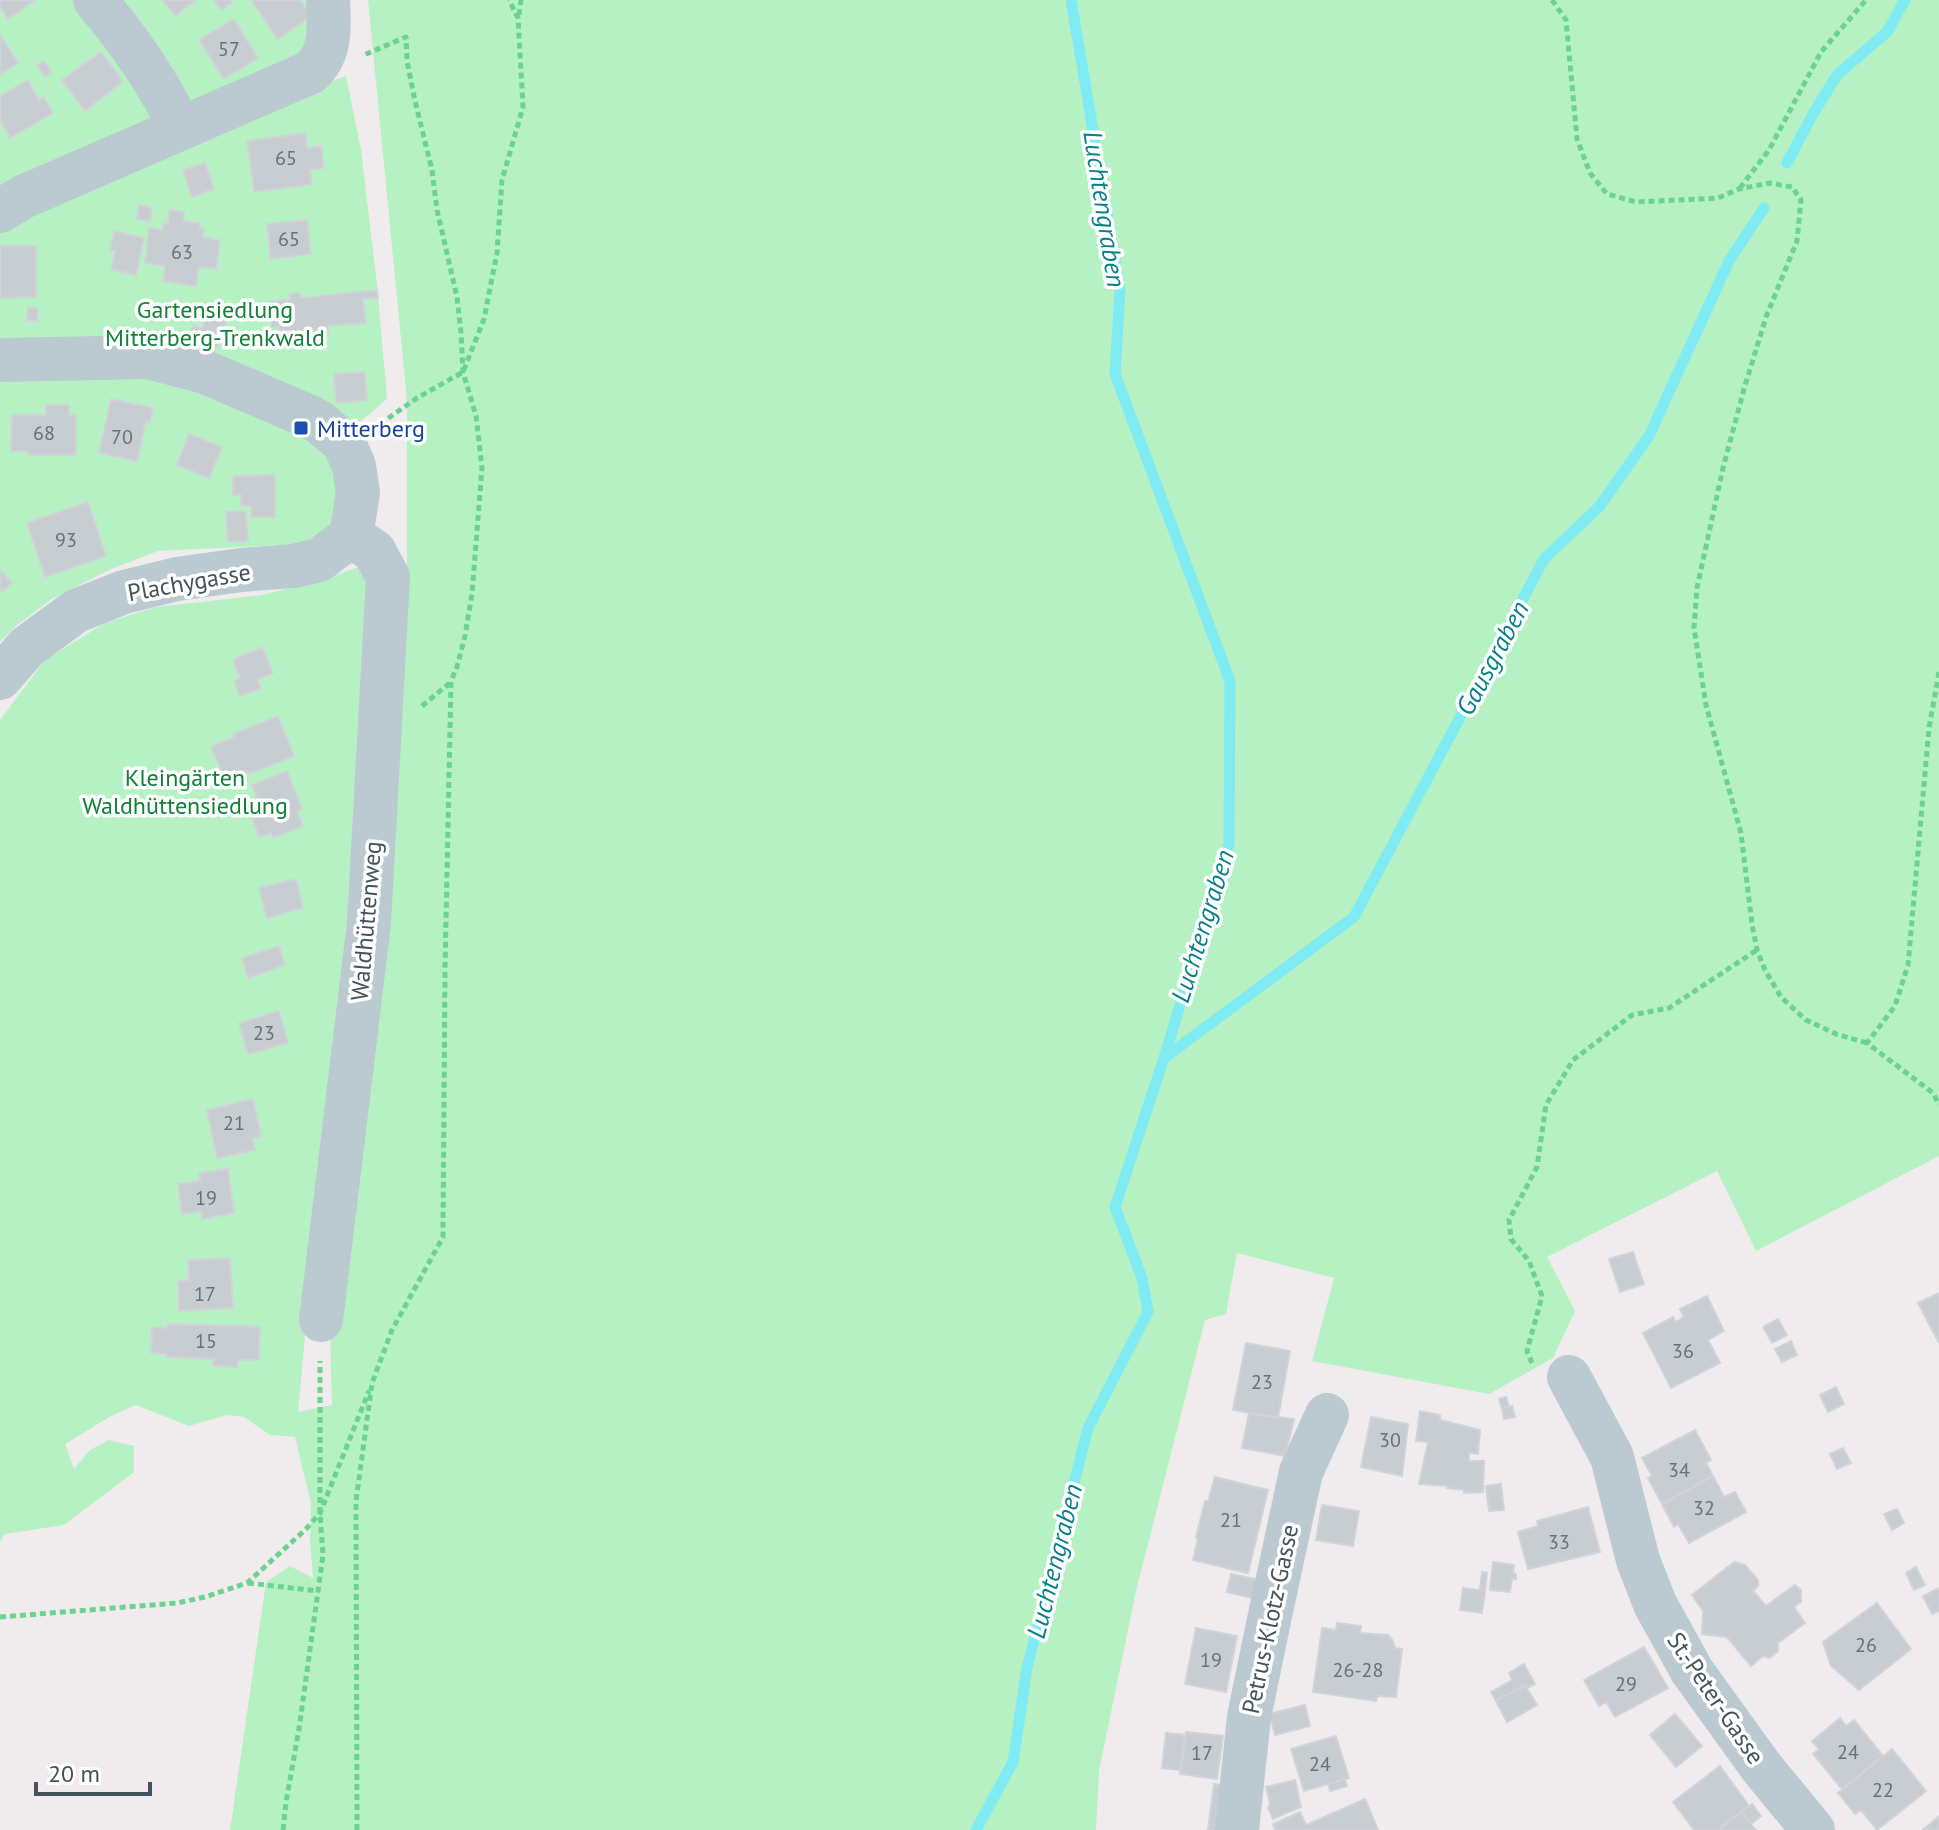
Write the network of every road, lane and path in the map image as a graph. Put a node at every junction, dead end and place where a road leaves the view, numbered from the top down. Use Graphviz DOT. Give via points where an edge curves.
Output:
graph roads {
  1 [pos="95,0"];
  2 [pos="328,0"];
  3 [pos="509,0"];
  4 [pos="521,0"];
  5 [pos="1552,0"];
  6 [pos="1866,0"];
  7 [pos="518,18"];
  8 [pos="362,56"];
  9 [pos="180,128"];
  10 [pos="1739,189"];
  11 [pos="0,211"];
  12 [pos="0,360"];
  13 [pos="463,372"];
  14 [pos="344,443"];
  15 [pos="351,536"];
  16 [pos="1939,672"];
  17 [pos="0,678"];
  18 [pos="1757,950"];
  19 [pos="1867,1043"];
  20 [pos="1936,1092"];
  21 [pos="1939,1105"];
  22 [pos="321,1320"];
  23 [pos="1569,1377"];
  24 [pos="372,1383"];
  25 [pos="1327,1415"];
  26 [pos="320,1513"];
  27 [pos="247,1583"];
  28 [pos="318,1591"];
  29 [pos="0,1617"];
  30 [pos="1243,1822"];
  31 [pos="283,1830"];
  32 [pos="357,1830"];
  33 [pos="1813,1830"];
  1 -- 9 [label="street" via="128,40"];
  2 -- 9 [label="street" via="328,43 311,72"];
  3 -- 7 [label="path"];
  4 -- 7 [label="path"];
  5 -- 10 [label="path" via="1566,20 1577,139 1590,173 1607,194 1636,202 1718,198"];
  6 -- 10 [label="path" via="1821,52 1769,150"];
  7 -- 13 [label="path" via="523,107 502,180 497,253 484,319"];
  8 -- 13 [label="path" via="406,37 457,297"];
  9 -- 11 [label="street"];
  10 -- 18 [label="path" via="1770,183 1792,187 1801,200 1797,241 1766,317 1723,468 1697,588 1694,628 1706,705 1741,833"];
  12 -- 14 [label="street" via="148,357 205,372 310,417"];
  13 -- 14 [label="path"];
  13 -- 24 [label="path" via="476,416 482,468 472,594 451,681 443,1237 392,1330"];
  14 -- 15 [label="street" via="358,493"];
  15 -- 17 [label="street, Plachygasse" via="319,560 177,579 76,611 27,647"];
  15 -- 22 [label="street, Waldhüttenweg" via="374,551 388,577 369,923"];
  16 -- 19 [label="path" via="1929,728 1908,965 1895,1006"];
  18 -- 19 [label="path" via="1772,985 1792,1009 1836,1034"];
  18 -- 23 [label="path" via="1669,1008 1632,1015 1573,1060 1546,1105 1537,1167 1509,1220 1511,1239 1529,1261 1542,1296 1527,1351 1532,1363"];
  19 -- 20 [label="path"];
  20 -- 21 [label="path"];
  22 -- 26 [label="path"];
  23 -- 33 [label="street, St.-Peter-Gasse" via="1612,1457 1655,1604 1692,1671"];
  24 -- 26 [label="path"];
  24 -- 32 [label="path" via="356,1501"];
  25 -- 30 [label="street, Petrus-Klotz-Gasse" via="1301,1472 1249,1717"];
  26 -- 27 [label="path"];
  26 -- 28 [label="path" via="323,1555"];
  27 -- 28 [label="path"];
  27 -- 29 [label="path" via="177,1603"];
  28 -- 31 [label="path"];
}
